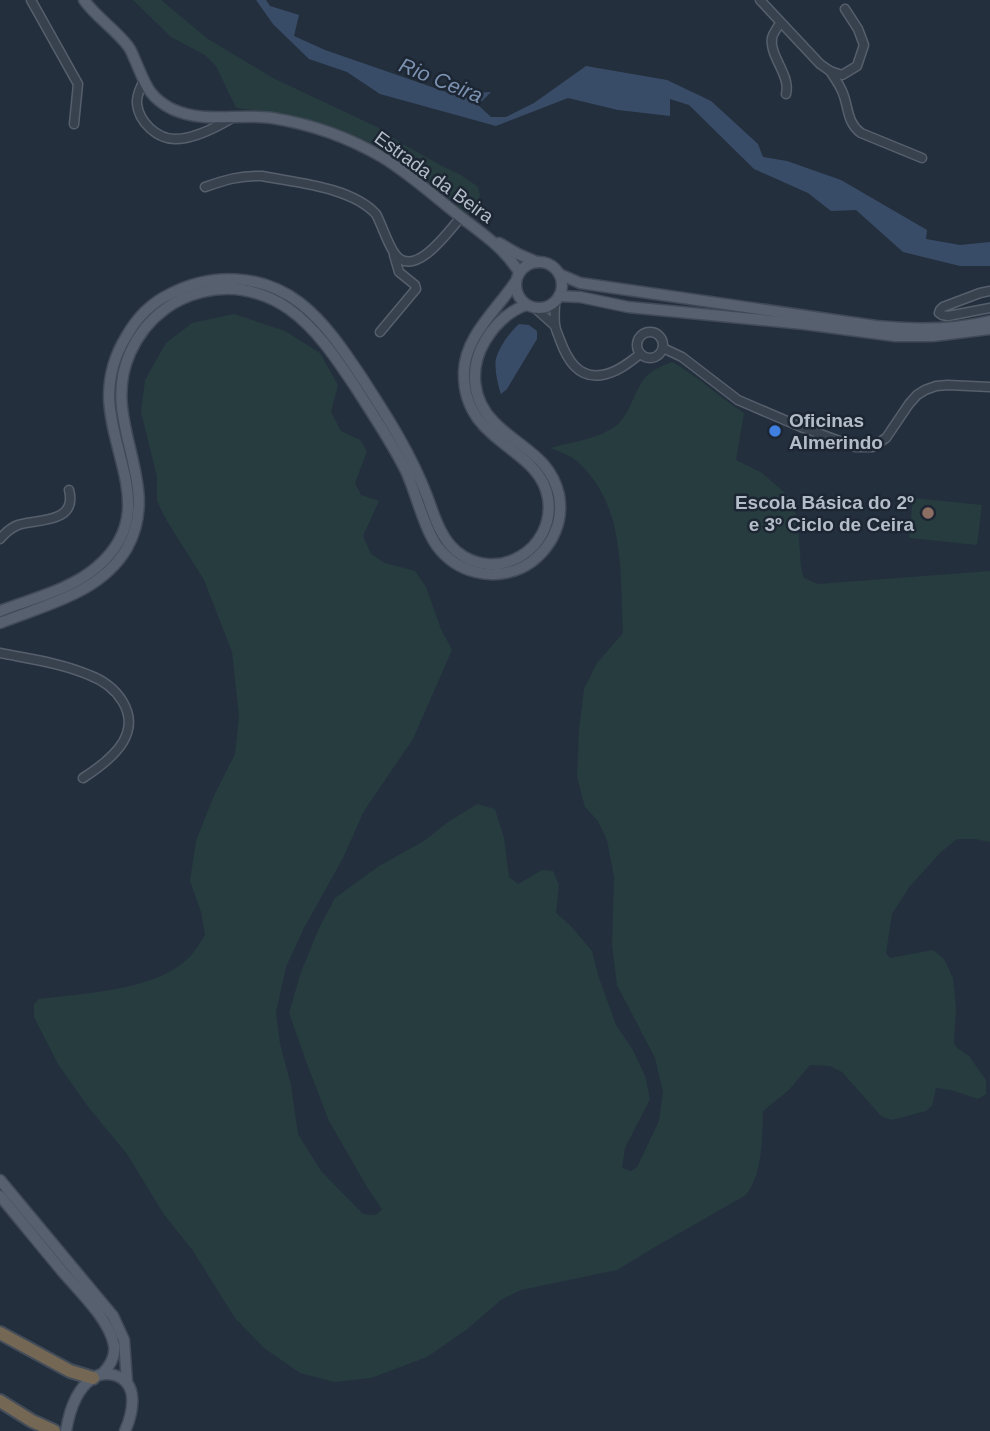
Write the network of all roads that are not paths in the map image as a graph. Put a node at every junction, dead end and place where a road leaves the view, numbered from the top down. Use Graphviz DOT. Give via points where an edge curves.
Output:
graph roads {
  1 [pos="31,0"];
  2 [pos="84,0"];
  3 [pos="760,0"];
  4 [pos="845,9"];
  5 [pos="780,23"];
  6 [pos="830,71"];
  7 [pos="143,82"];
  8 [pos="786,94"];
  9 [pos="233,118"];
  10 [pos="74,124"];
  11 [pos="922,158"];
  12 [pos="205,187"];
  13 [pos="461,218"];
  14 [pos="489,239"];
  15 [pos="393,252"];
  16 [pos="537,262"];
  17 [pos="559,274"];
  18 [pos="518,277"];
  19 [pos="990,291"];
  20 [pos="557,299"];
  21 [pos="531,307"];
  22 [pos="990,308"];
  23 [pos="990,321"];
  24 [pos="555,326"];
  25 [pos="990,329"];
  26 [pos="380,331"];
  27 [pos="663,348"];
  28 [pos="640,354"];
  29 [pos="990,387"];
  30 [pos="69,489"];
  31 [pos="0,538"];
  32 [pos="0,611"];
  33 [pos="0,623"];
  34 [pos="0,653"];
  35 [pos="83,779"];
  36 [pos="0,1180"];
  37 [pos="0,1196"];
  38 [pos="0,1333"];
  39 [pos="98,1376"];
  40 [pos="127,1383"];
  41 [pos="0,1401"];
  42 [pos="67,1426"];
  43 [pos="54,1431"];
  44 [pos="125,1431"];
  1 -- 10 [label="street" via="76,79"];
  2 -- 7 [label="main road, Estrada da Beira" via="130,47"];
  3 -- 5 [label="street"];
  4 -- 6 [label="street" via="864,45 857,66 842,75"];
  5 -- 6 [label="street"];
  5 -- 8 [label="street" via="772,39 788,87"];
  6 -- 11 [label="street" via="843,91 854,128"];
  7 -- 9 [label="main road, Estrada da Beira" via="158,100 183,114"];
  7 -- 9 [label="street" via="137,104 141,117 163,137 198,134"];
  9 -- 13 [label="main road, Estrada da Beira" via="267,117 332,133 383,158"];
  12 -- 15 [label="street" via="248,175 345,194 376,214"];
  13 -- 14 [label="main road, Estrada da Beira"];
  13 -- 15 [label="street" via="416,261 403,261"];
  14 -- 16 [label="main road, Estrada da Beira"];
  14 -- 18 [label="main road, Estrada da Beira" via="509,258"];
  15 -- 26 [label="street" via="399,272 416,289"];
  16 -- 17 [label="main road" via="550,265"];
  16 -- 18 [label="main road" via="527,265"];
  17 -- 20 [label="main road" via="562,289"];
  17 -- 23 [label="main road" via="589,284 876,326"];
  18 -- 21 [label="main road" via="517,295"];
  18 -- 32 [label="main road" via="476,335 464,370 467,395 478,419 530,466 545,487 546,525 524,555 487,564 454,548 390,421 321,324 280,291 254,281 226,278 200,282 159,300 139,318 118,352 110,404 129,506 125,526 110,554 77,581"];
  19 -- 22 [label="street" via="943,307 939,313 948,316"];
  20 -- 21 [label="main road" via="542,308"];
  20 -- 24 [label="street"];
  20 -- 25 [label="main road" via="574,296 628,307 895,336"];
  21 -- 24 [label="street"];
  21 -- 33 [label="main road" via="506,315 493,328 478,354 474,376 486,413 540,460 551,474 560,502 556,529 547,546 524,567 487,574 449,559 433,539 405,470 373,414 307,324 264,295 213,290 192,295 162,312 140,335 126,362 121,407 139,499 138,519 127,549 92,585"];
  24 -- 28 [label="street" via="568,360 588,375 609,373"];
  27 -- 28 [label="street" via="654,358"];
  27 -- 28 [label="street" via="660,336 646,332 638,340"];
  27 -- 29 [label="street" via="738,400 856,447 872,447 886,438 916,395 925,390 947,385"];
  30 -- 31 [label="street" via="70,500 57,517 15,526"];
  34 -- 35 [label="street" via="91,676 107,684 122,701 129,716 122,743"];
  36 -- 40 [label="main road" via="113,1316 124,1340"];
  37 -- 39 [label="main road" via="106,1326 114,1352 110,1365"];
  38 -- 39 [label="highway" via="70,1371"];
  39 -- 40 [label="main road" via="118,1376"];
  39 -- 42 [label="main road" via="82,1389"];
  40 -- 44 [label="main road" via="132,1409"];
  41 -- 43 [label="highway"];
}
